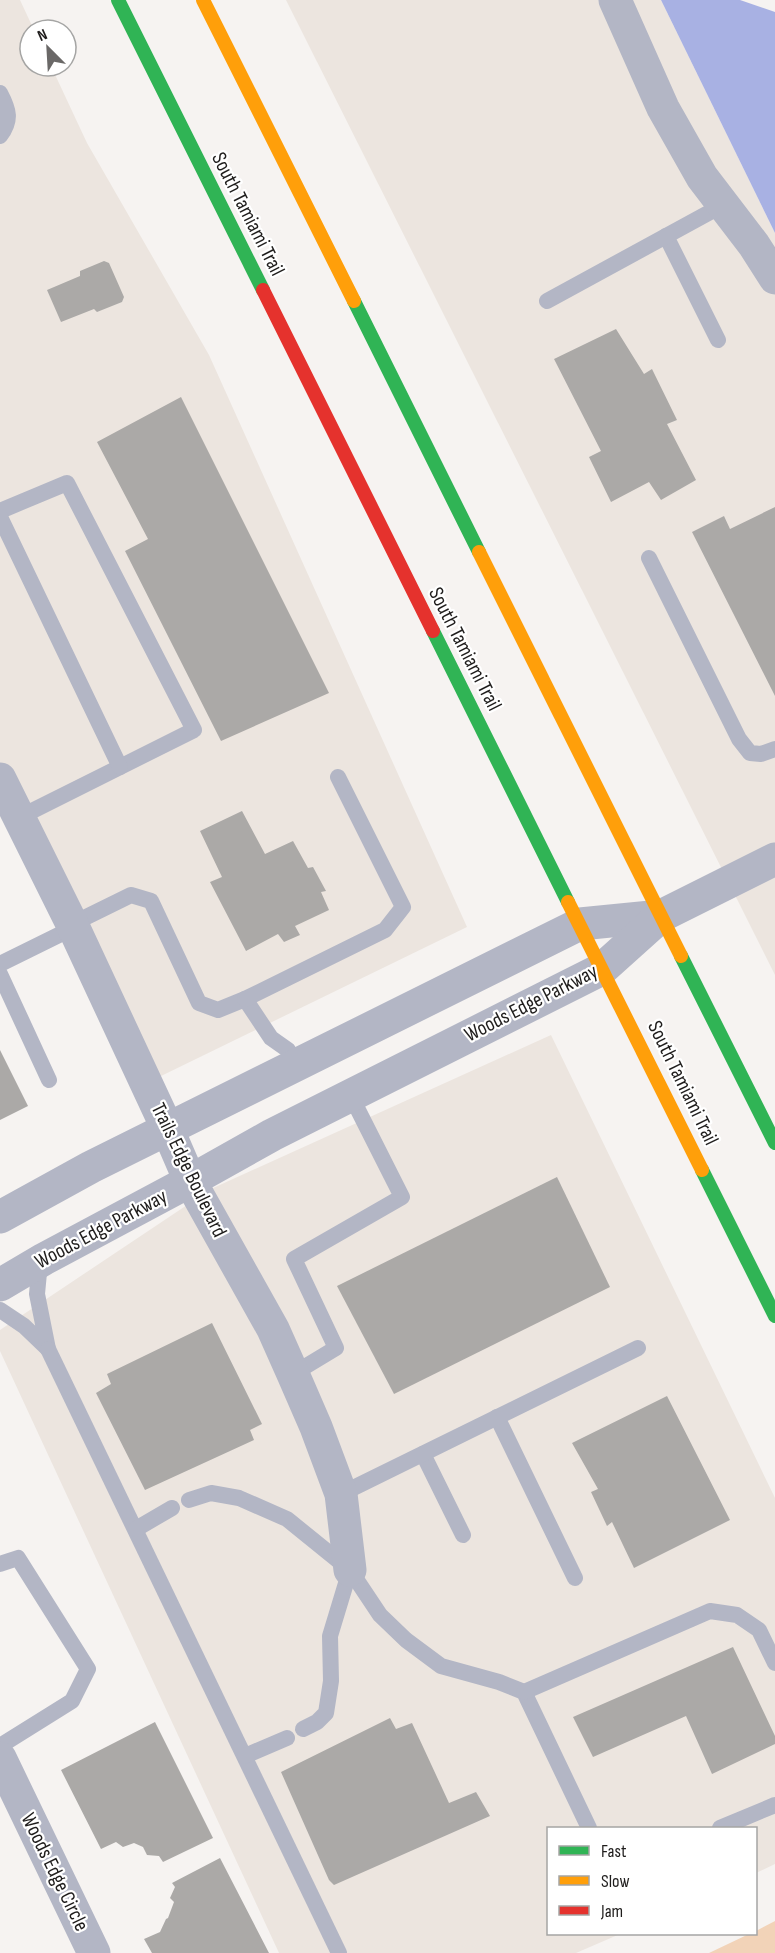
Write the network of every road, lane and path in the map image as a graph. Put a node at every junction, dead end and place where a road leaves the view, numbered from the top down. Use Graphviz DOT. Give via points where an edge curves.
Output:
graph roads {
  1 [pos="118,0"];
  2 [pos="191,0"];
  3 [pos="203,0"];
  4 [pos="615,0"];
  5 [pos="223,40"];
  6 [pos="0,93"];
  7 [pos="0,136"];
  8 [pos="723,205"];
  9 [pos="666,236"];
  10 [pos="775,278"];
  11 [pos="547,301"];
  12 [pos="718,340"];
  13 [pos="0,511"];
  14 [pos="0,517"];
  15 [pos="649,558"];
  16 [pos="775,749"];
  17 [pos="120,767"];
  18 [pos="338,777"];
  19 [pos="0,779"];
  20 [pos="18,818"];
  21 [pos="775,859"];
  22 [pos="661,916"];
  23 [pos="580,924"];
  24 [pos="72,926"];
  25 [pos="0,964"];
  26 [pos="602,969"];
  27 [pos="0,974"];
  28 [pos="245,999"];
  29 [pos="297,1065"];
  30 [pos="49,1080"];
  31 [pos="350,1094"];
  32 [pos="168,1130"];
  33 [pos="775,1143"];
  34 [pos="190,1181"];
  35 [pos="0,1217"];
  36 [pos="40,1262"];
  37 [pos="0,1285"];
  38 [pos="0,1310"];
  39 [pos="775,1316"];
  40 [pos="638,1348"];
  41 [pos="48,1349"];
  42 [pos="293,1374"];
  43 [pos="496,1417"];
  44 [pos="423,1454"];
  45 [pos="340,1494"];
  46 [pos="189,1500"];
  47 [pos="172,1508"];
  48 [pos="136,1529"];
  49 [pos="463,1535"];
  50 [pos="0,1564"];
  51 [pos="350,1570"];
  52 [pos="575,1578"];
  53 [pos="775,1663"];
  54 [pos="524,1692"];
  55 [pos="303,1729"];
  56 [pos="287,1738"];
  57 [pos="0,1746"];
  58 [pos="245,1756"];
  59 [pos="0,1758"];
  60 [pos="775,1805"];
  61 [pos="589,1827"];
  62 [pos="722,1827"];
  63 [pos="94,1953"];
  64 [pos="339,1953"];
  1 -- 23 [label="main road, South Tamiami Trail"];
  2 -- 5 [label="main road"];
  3 -- 5 [label="main road"];
  4 -- 8 [label="street" via="663,108 702,177"];
  5 -- 22 [label="main road"];
  6 -- 7 [label="lane" via="8,114 7,126"];
  8 -- 9 [label="lane"];
  8 -- 10 [label="street"];
  9 -- 11 [label="lane"];
  9 -- 12 [label="lane"];
  13 -- 17 [label="lane" via="67,483 194,730"];
  14 -- 17 [label="lane"];
  15 -- 16 [label="lane" via="739,739 750,753"];
  17 -- 20 [label="lane"];
  18 -- 28 [label="lane" via="403,907 385,930"];
  19 -- 20 [label="street, Trails Edge Boulevard"];
  20 -- 24 [label="street, Trails Edge Boulevard"];
  21 -- 22 [label="street"];
  22 -- 23 [label="street"];
  22 -- 26 [label="street, Woods Edge Parkway"];
  22 -- 33 [label="main road"];
  23 -- 26 [label="main road, South Tamiami Trail"];
  23 -- 29 [label="street"];
  24 -- 25 [label="lane"];
  24 -- 28 [label="lane" via="131,895 151,901 199,1003 218,1010"];
  24 -- 32 [label="street, Trails Edge Boulevard"];
  26 -- 31 [label="street, Woods Edge Parkway"];
  26 -- 39 [label="main road, South Tamiami Trail"];
  27 -- 30 [label="lane"];
  28 -- 29 [label="lane" via="271,1038 288,1050"];
  29 -- 32 [label="street"];
  31 -- 34 [label="street, Woods Edge Parkway"];
  31 -- 42 [label="lane" via="402,1197 294,1259 336,1348"];
  32 -- 34 [label="street, Trails Edge Boulevard"];
  32 -- 35 [label="street"];
  34 -- 36 [label="street, Woods Edge Parkway"];
  34 -- 42 [label="street, Trails Edge Boulevard" via="273,1329"];
  36 -- 37 [label="street, Woods Edge Parkway"];
  36 -- 41 [label="lane" via="37,1294"];
  38 -- 41 [label="lane"];
  40 -- 43 [label="lane"];
  41 -- 48 [label="lane"];
  42 -- 45 [label="street, Trails Edge Boulevard"];
  43 -- 44 [label="lane"];
  43 -- 52 [label="lane"];
  44 -- 45 [label="lane"];
  44 -- 49 [label="lane"];
  45 -- 51 [label="street, Trails Edge Boulevard"];
  46 -- 51 [label="lane" via="211,1493 239,1498 287,1519"];
  47 -- 48 [label="lane"];
  48 -- 58 [label="lane"];
  50 -- 57 [label="lane" via="18,1558 88,1670 72,1701"];
  51 -- 54 [label="lane" via="380,1616 441,1666"];
  51 -- 55 [label="lane" via="330,1636 331,1681 326,1713"];
  53 -- 54 [label="lane" via="759,1630 737,1615 710,1611"];
  54 -- 61 [label="lane"];
  56 -- 58 [label="lane"];
  58 -- 64 [label="lane"];
  59 -- 63 [label="street, Woods Edge Circle"];
  60 -- 62 [label="lane"];
}
